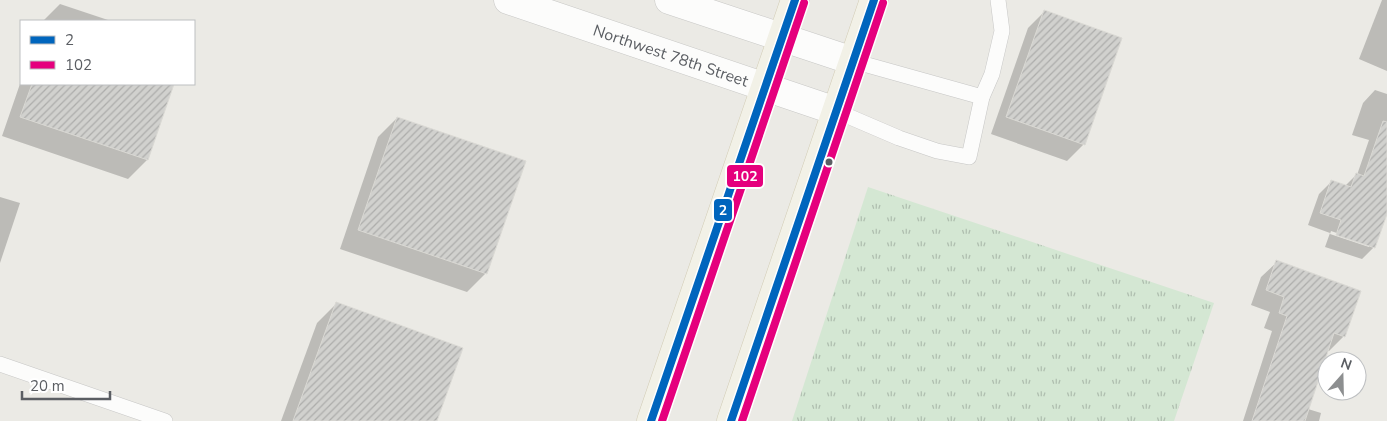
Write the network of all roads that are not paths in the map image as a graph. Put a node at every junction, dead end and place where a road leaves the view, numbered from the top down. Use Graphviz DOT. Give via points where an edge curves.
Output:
graph roads {
  1 [pos="508,0"];
  2 [pos="669,0"];
  3 [pos="795,0"];
  4 [pos="874,0"];
  5 [pos="998,0"];
  6 [pos="783,37"];
  7 [pos="853,61"];
  8 [pos="764,87"];
  9 [pos="982,97"];
  10 [pos="836,111"];
  11 [pos="0,364"];
  12 [pos="165,421"];
  13 [pos="651,421"];
  14 [pos="731,421"];
  1 -- 8 [label="street, Northwest 78th Street"];
  2 -- 6 [label="street"];
  3 -- 6 [label="main road"];
  4 -- 7 [label="main road"];
  5 -- 9 [label="lane" via="1002,31 992,74"];
  6 -- 7 [label="street"];
  6 -- 8 [label="main road"];
  7 -- 9 [label="lane"];
  7 -- 10 [label="main road"];
  8 -- 10 [label="street, Northwest 78th Street"];
  8 -- 13 [label="main road"];
  9 -- 10 [label="lane" via="969,157 937,151"];
  10 -- 14 [label="main road"];
  11 -- 12 [label="lane"];
}
